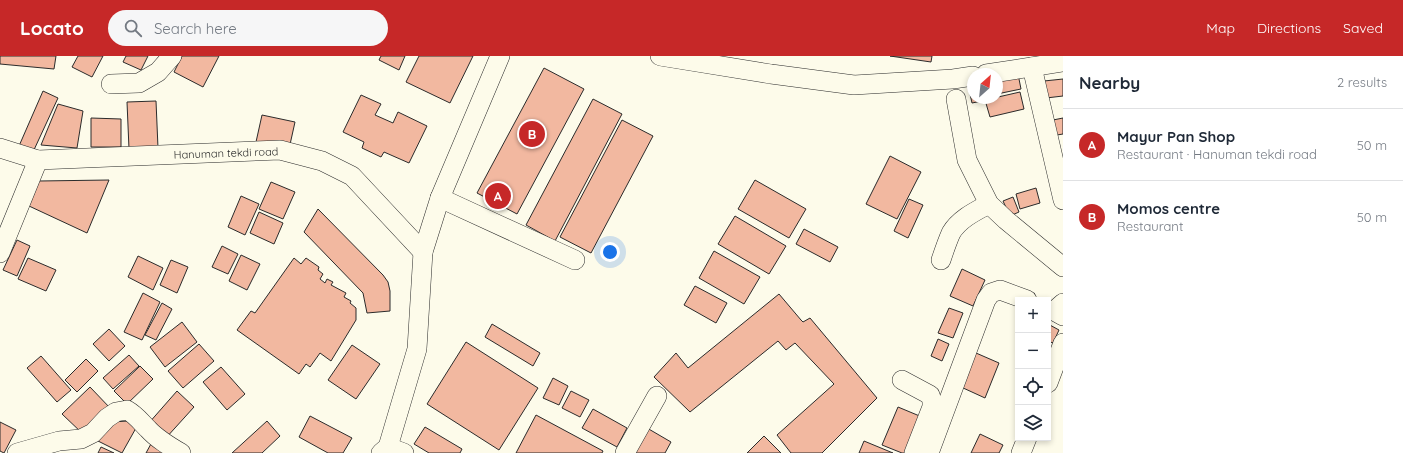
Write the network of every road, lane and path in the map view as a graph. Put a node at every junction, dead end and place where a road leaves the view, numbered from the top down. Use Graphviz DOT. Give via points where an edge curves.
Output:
graph roads {
  1 [pos="172,56"];
  2 [pos="500,56"];
  3 [pos="660,56"];
  4 [pos="1063,62"];
  5 [pos="1032,67"];
  6 [pos="1003,71"];
  7 [pos="967,77"];
  8 [pos="111,84"];
  9 [pos="956,99"];
  10 [pos="0,148"];
  11 [pos="38,160"];
  12 [pos="440,198"];
  13 [pos="1063,200"];
  14 [pos="989,204"];
  15 [pos="424,252"];
  16 [pos="0,253"];
  17 [pos="575,260"];
  18 [pos="941,260"];
  19 [pos="1063,268"];
  20 [pos="1019,297"];
  21 [pos="1063,344"];
  22 [pos="1051,375"];
  23 [pos="902,380"];
  24 [pos="657,396"];
  25 [pos="1026,441"];
  26 [pos="391,451"];
  27 [pos="17,453"];
  28 [pos="181,453"];
  29 [pos="625,453"];
  30 [pos="914,453"];
  31 [pos="929,453"];
  32 [pos="1021,453"];
  1 -- 8 [label="street" via="158,72 139,83"];
  2 -- 12 [label="street"];
  3 -- 7 [label="street" via="854,85"];
  4 -- 5 [label="street"];
  5 -- 6 [label="street"];
  5 -- 13 [label="street"];
  9 -- 14 [label="street" via="967,160"];
  10 -- 11 [label="street, Hanuman tekdi road"];
  11 -- 15 [label="street, Hanuman tekdi road" via="280,150 322,161 352,176"];
  11 -- 16 [label="street"];
  12 -- 15 [label="street"];
  12 -- 17 [label="street"];
  14 -- 18 [label="street" via="973,212 952,232"];
  14 -- 19 [label="street"];
  15 -- 26 [label="street" via="417,349"];
  20 -- 31 [label="street" via="1000,290 992,293 986,300"];
  21 -- 22 [label="street"];
  23 -- 30 [label="street" via="930,395 932,401"];
  24 -- 29 [label="street"];
  25 -- 32 [label="street"];
  27 -- 28 [label="street" via="59,441 81,439 94,433 116,412 127,410 160,440"];
}
